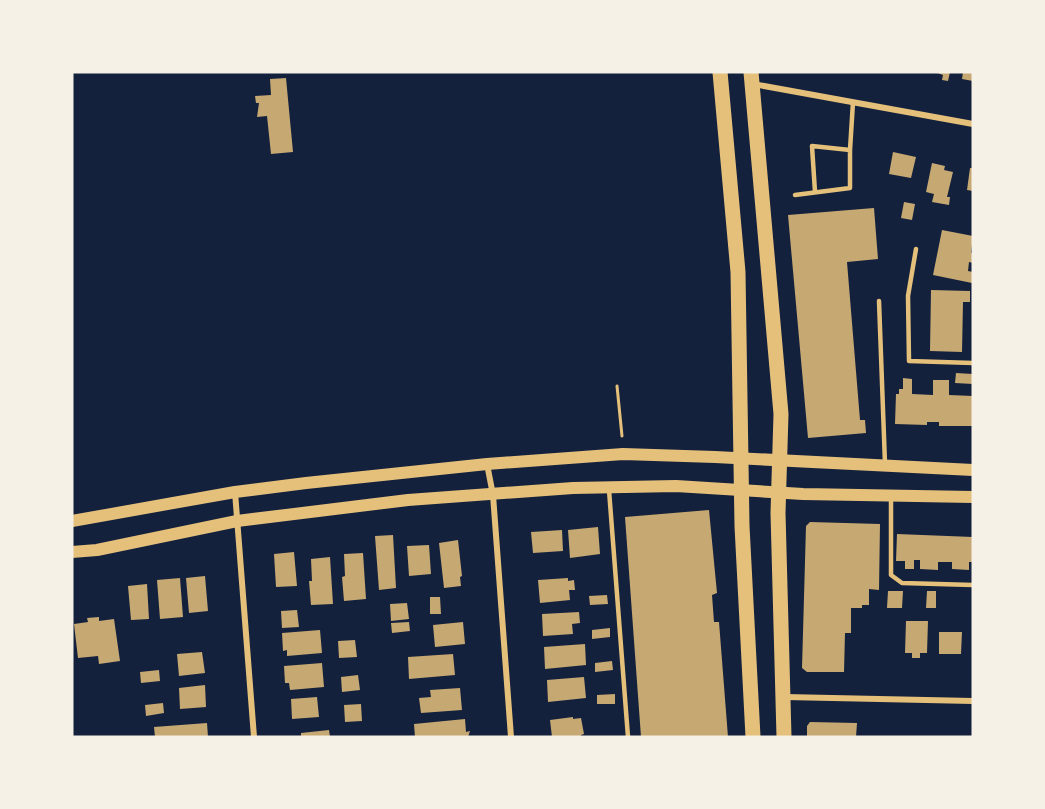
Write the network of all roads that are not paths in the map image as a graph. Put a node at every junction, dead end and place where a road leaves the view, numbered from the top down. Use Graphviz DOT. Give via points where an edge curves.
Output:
graph roads {
  1 [pos="720,72"];
  2 [pos="752,78"];
  3 [pos="853,102"];
  4 [pos="973,124"];
  5 [pos="850,150"];
  6 [pos="815,192"];
  7 [pos="795,195"];
  8 [pos="916,249"];
  9 [pos="879,301"];
  10 [pos="973,363"];
  11 [pos="741,458"];
  12 [pos="780,460"];
  13 [pos="487,464"];
  14 [pos="885,466"];
  15 [pos="973,470"];
  16 [pos="608,487"];
  17 [pos="741,490"];
  18 [pos="235,492"];
  19 [pos="778,492"];
  20 [pos="493,495"];
  21 [pos="891,497"];
  22 [pos="973,497"];
  23 [pos="72,521"];
  24 [pos="237,521"];
  25 [pos="72,552"];
  26 [pos="973,585"];
  27 [pos="781,697"];
  28 [pos="973,701"];
  29 [pos="254,737"];
  30 [pos="511,737"];
  31 [pos="628,737"];
  32 [pos="753,737"];
  33 [pos="784,737"];
  1 -- 11 [label="main road" via="738,272"];
  2 -- 3 [label="street"];
  2 -- 12 [label="main road" via="781,414"];
  3 -- 4 [label="street"];
  3 -- 5 [label="lane"];
  5 -- 6 [label="lane" via="850,188"];
  5 -- 6 [label="lane" via="812,146"];
  6 -- 7 [label="lane"];
  8 -- 10 [label="lane" via="908,296 909,361"];
  9 -- 14 [label="lane"];
  11 -- 12 [label="main road"];
  11 -- 13 [label="main road" via="623,454"];
  11 -- 17 [label="main road"];
  12 -- 14 [label="main road"];
  12 -- 19 [label="main road"];
  13 -- 18 [label="main road"];
  13 -- 20 [label="street"];
  14 -- 15 [label="main road"];
  16 -- 17 [label="main road"];
  16 -- 20 [label="main road"];
  16 -- 31 [label="lane"];
  17 -- 19 [label="main road"];
  17 -- 32 [label="main road"];
  18 -- 23 [label="main road"];
  18 -- 24 [label="street"];
  19 -- 21 [label="main road"];
  19 -- 27 [label="main road"];
  20 -- 24 [label="main road" via="408,500"];
  20 -- 30 [label="street"];
  21 -- 22 [label="main road"];
  21 -- 26 [label="lane" via="891,575 902,584"];
  24 -- 25 [label="main road"];
  24 -- 29 [label="street"];
  27 -- 28 [label="street"];
  27 -- 33 [label="main road"];
}
